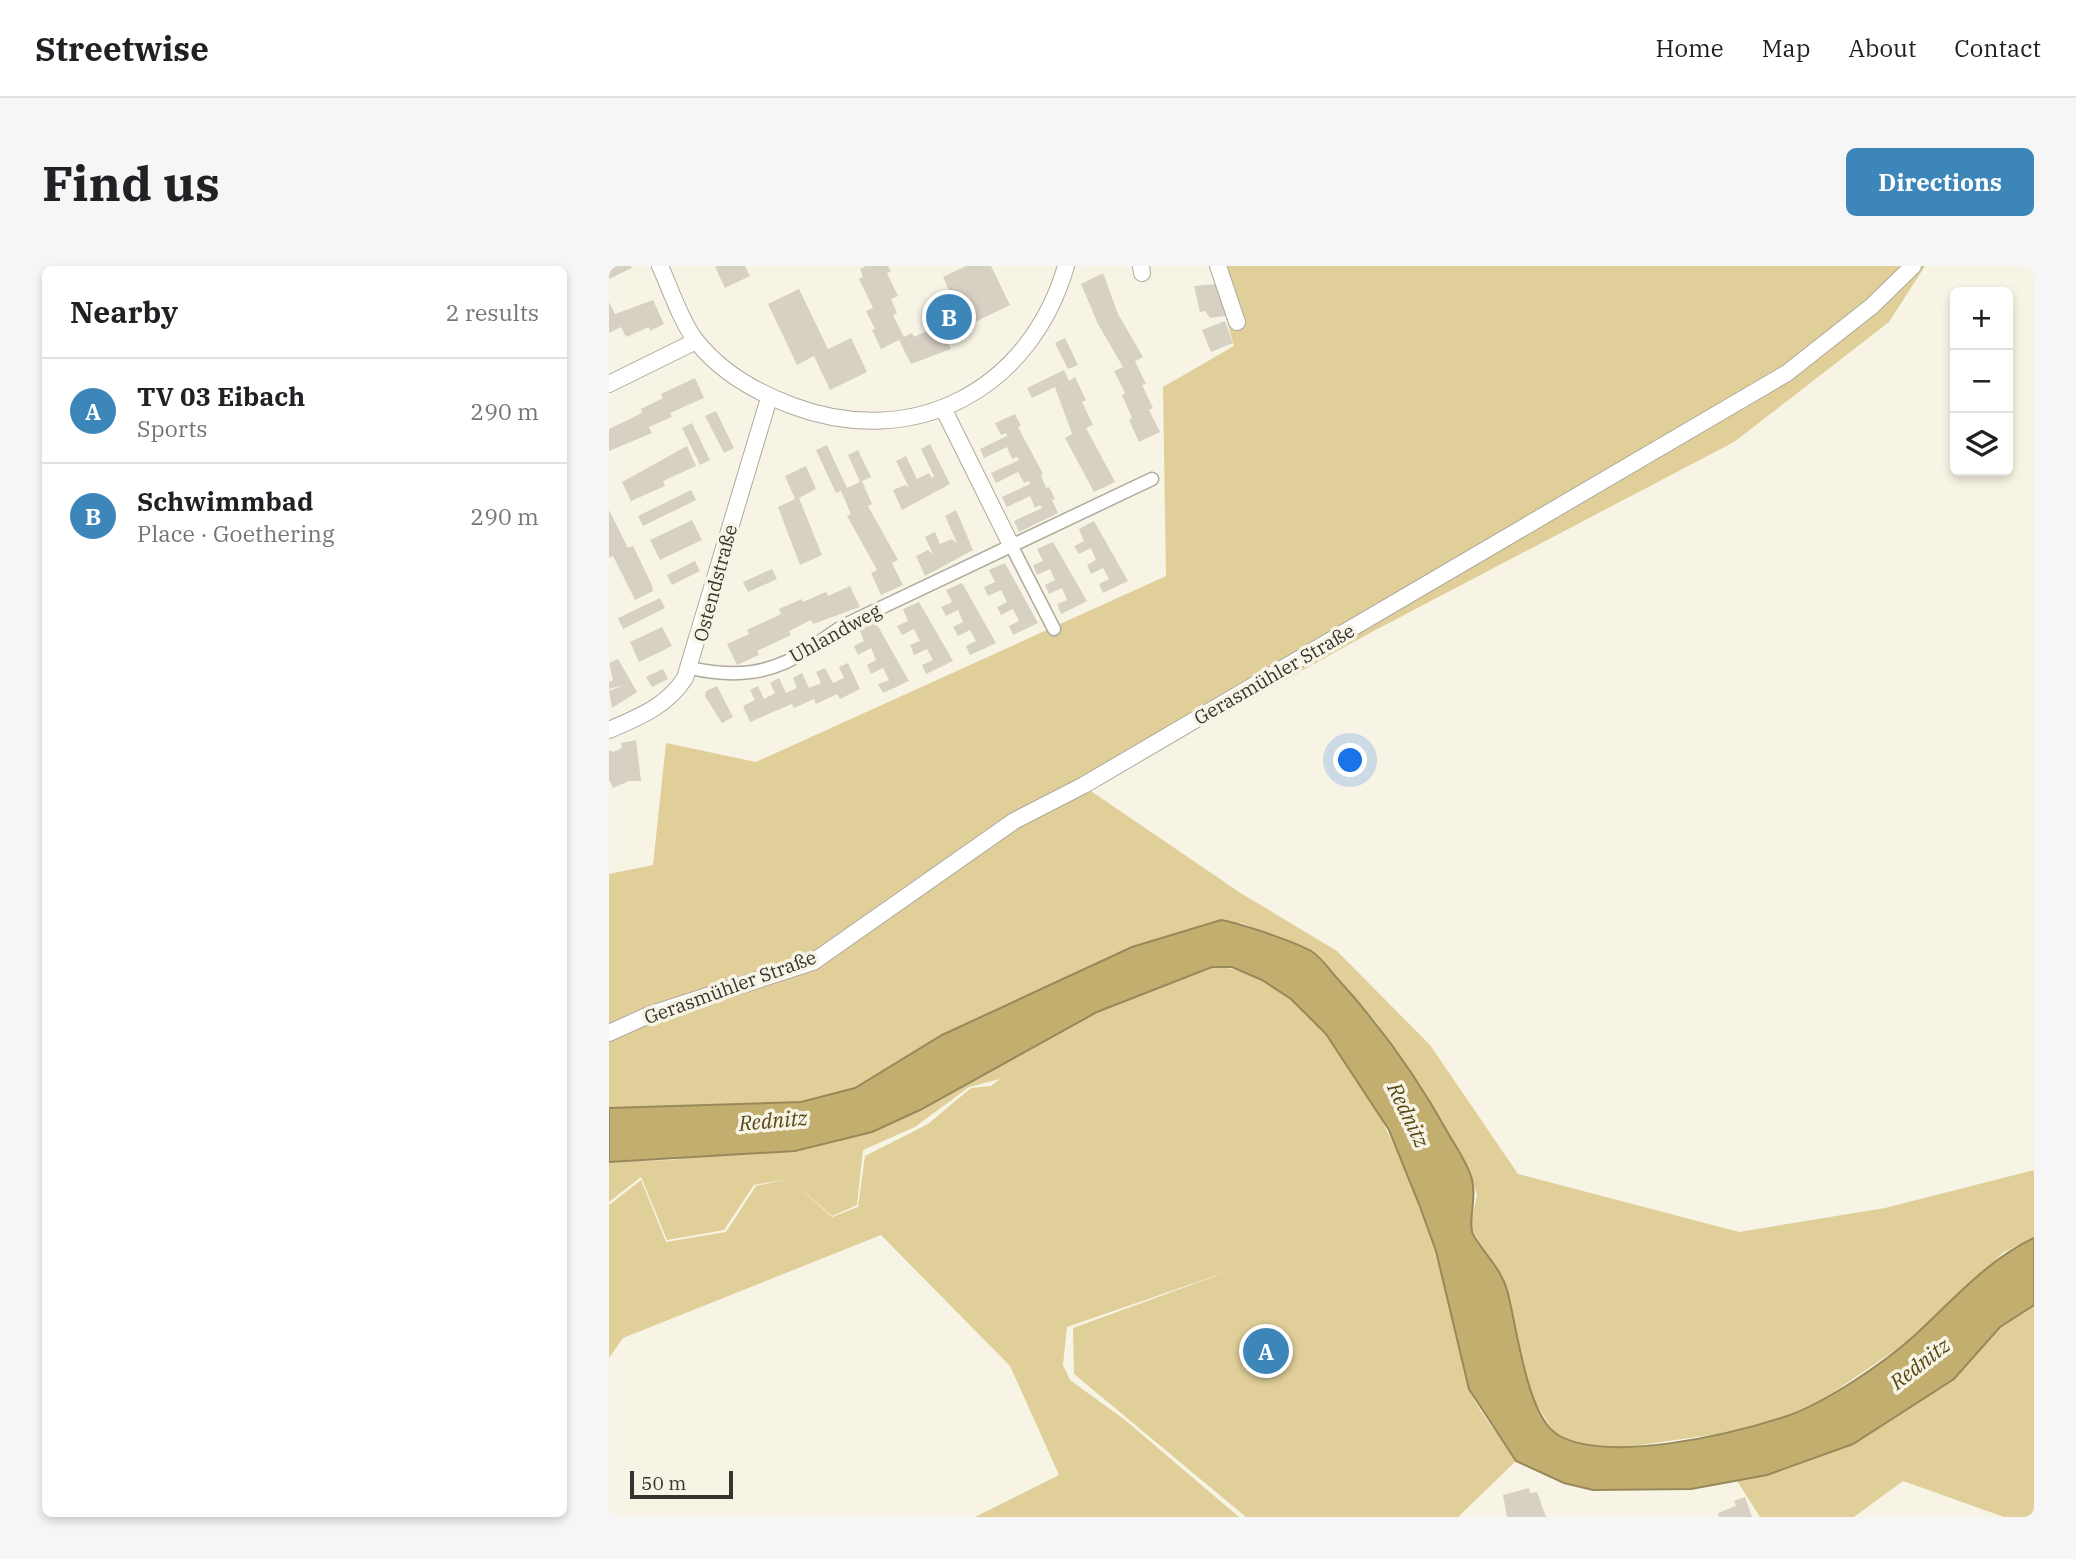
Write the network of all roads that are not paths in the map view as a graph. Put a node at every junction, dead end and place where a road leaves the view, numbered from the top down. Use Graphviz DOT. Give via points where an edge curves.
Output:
graph roads {
  1 [pos="660,266"];
  2 [pos="1066,266"];
  3 [pos="1218,266"];
  4 [pos="1913,266"];
  5 [pos="1237,322"];
  6 [pos="696,341"];
  7 [pos="609,384"];
  8 [pos="769,398"];
  9 [pos="944,410"];
  10 [pos="1152,479"];
  11 [pos="1011,545"];
  12 [pos="1054,629"];
  13 [pos="690,668"];
  14 [pos="609,730"];
  15 [pos="609,1033"];
  1 -- 6 [label="street"];
  2 -- 9 [label="street" via="1047,315 1023,352 1002,374"];
  3 -- 5 [label="street"];
  4 -- 15 [label="street, Gerasmühler Straße" via="1872,306 1787,373 1084,785 1014,821 813,962 651,1014"];
  6 -- 7 [label="street"];
  6 -- 8 [label="street" via="736,377"];
  8 -- 9 [label="street" via="821,416 879,423"];
  8 -- 13 [label="street, Ostendstraße"];
  9 -- 11 [label="street"];
  10 -- 11 [label="street, Uhlandweg"];
  11 -- 12 [label="street"];
  11 -- 13 [label="street, Uhlandweg" via="826,634 811,648 759,672 742,676"];
  13 -- 14 [label="street, Ostendstraße" via="668,699"];
}
